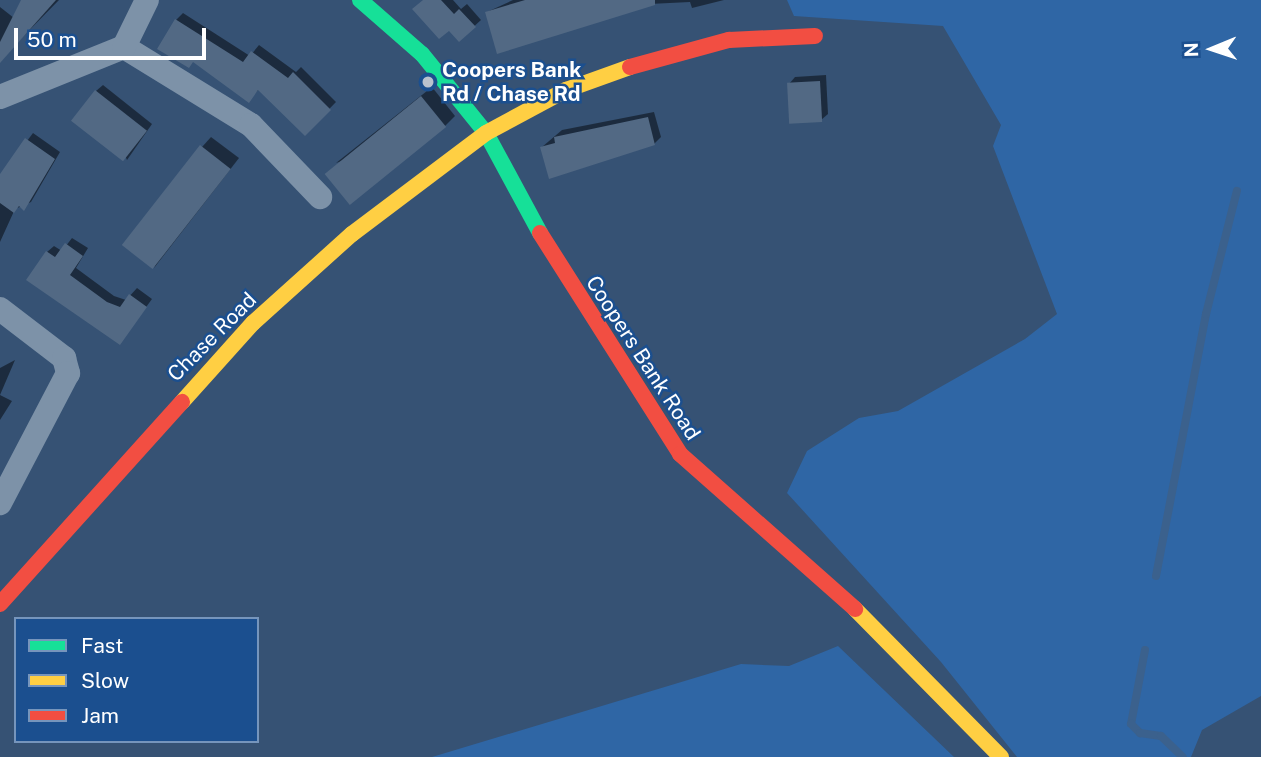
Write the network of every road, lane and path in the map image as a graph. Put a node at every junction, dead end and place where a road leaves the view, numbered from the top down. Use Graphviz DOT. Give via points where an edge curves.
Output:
graph roads {
  1 [pos="147,0"];
  2 [pos="360,0"];
  3 [pos="815,36"];
  4 [pos="124,47"];
  5 [pos="0,97"];
  6 [pos="486,133"];
  7 [pos="320,197"];
  8 [pos="0,309"];
  9 [pos="0,503"];
  10 [pos="0,604"];
  11 [pos="1001,757"];
  1 -- 4 [label="street"];
  2 -- 6 [label="street, Coopers Bank Road" via="422,54"];
  3 -- 6 [label="street, Chase Road" via="729,40 665,54 566,90"];
  4 -- 5 [label="street"];
  4 -- 7 [label="street" via="251,125"];
  6 -- 10 [label="street, Chase Road" via="352,234 253,323"];
  6 -- 11 [label="street, Coopers Bank Road" via="562,272 680,454 869,622"];
  8 -- 9 [label="street" via="64,358 68,373"];
}
